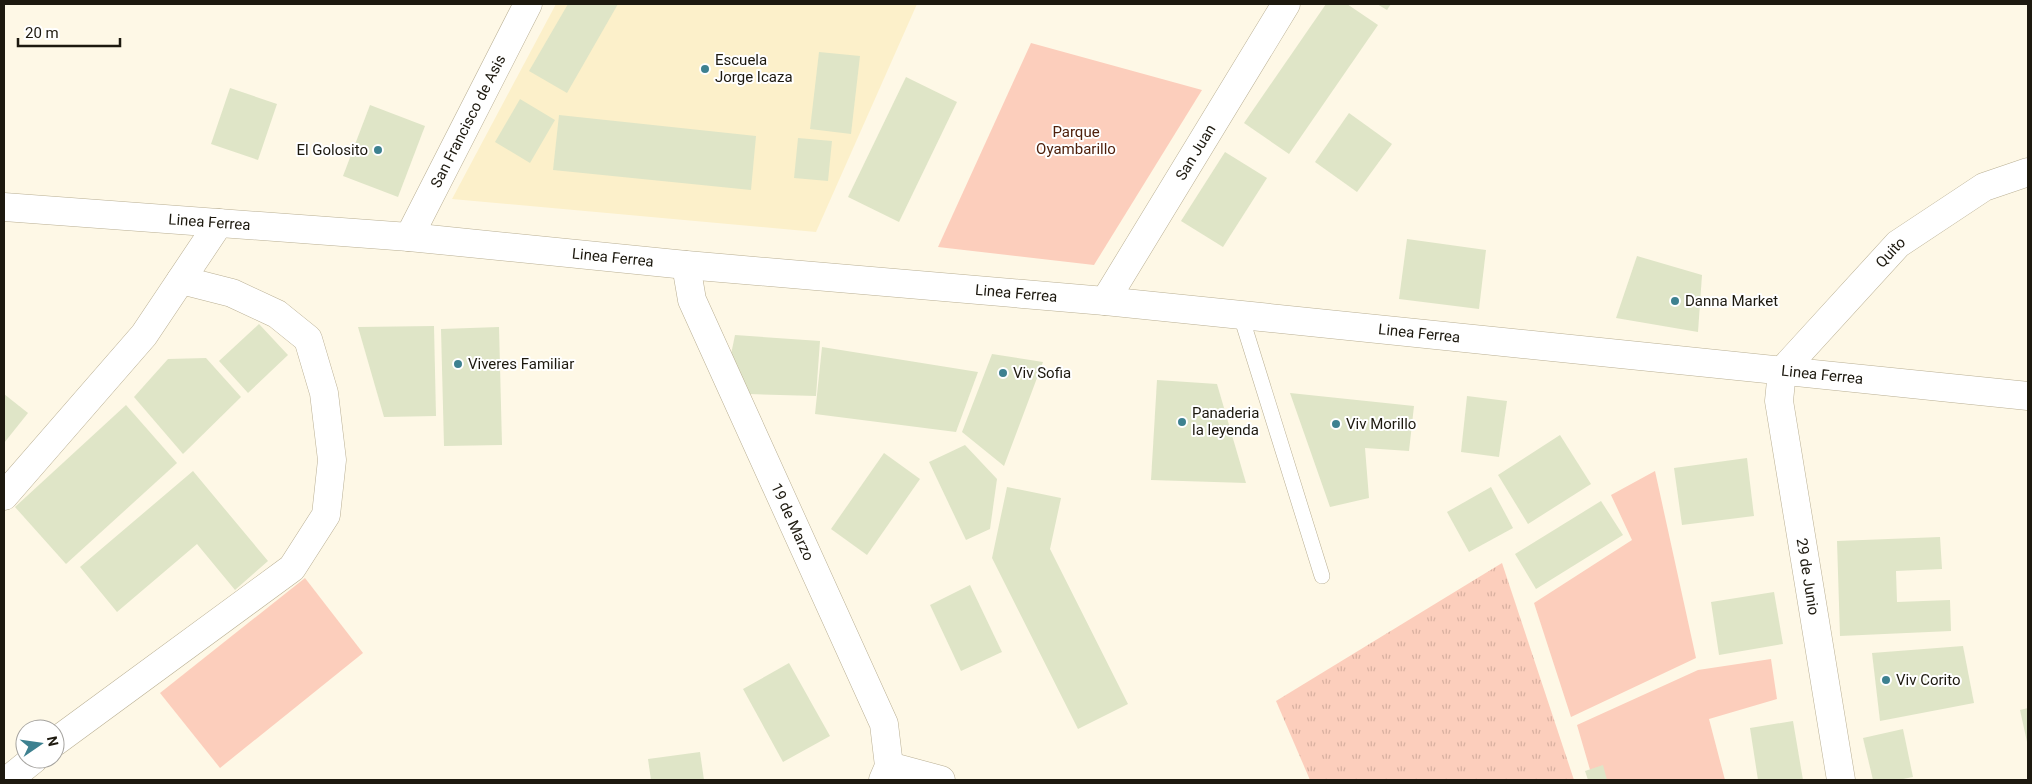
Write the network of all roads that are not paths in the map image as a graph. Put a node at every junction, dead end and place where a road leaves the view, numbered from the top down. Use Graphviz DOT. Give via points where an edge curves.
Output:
graph roads {
  1 [pos="528,4"];
  2 [pos="1286,4"];
  3 [pos="2028,172"];
  4 [pos="4,207"];
  5 [pos="218,223"];
  6 [pos="409,237"];
  7 [pos="686,265"];
  8 [pos="181,280"];
  9 [pos="1105,301"];
  10 [pos="1240,316"];
  11 [pos="1782,371"];
  12 [pos="2028,396"];
  13 [pos="4,496"];
  14 [pos="1322,576"];
  15 [pos="65,735"];
  16 [pos="22,769"];
  17 [pos="886,773"];
  18 [pos="8,780"];
  19 [pos="941,780"];
  20 [pos="1842,780"];
  1 -- 6 [label="street, San Francisco de Asis"];
  2 -- 9 [label="street, San Juan"];
  3 -- 11 [label="street, Quito" via="1984,186 1898,244"];
  4 -- 5 [label="street, Linea Ferrea"];
  5 -- 6 [label="street, Linea Ferrea"];
  5 -- 8 [label="street"];
  6 -- 7 [label="street, Linea Ferrea"];
  7 -- 9 [label="street, Linea Ferrea"];
  7 -- 17 [label="street, 19 de Marzo" via="692,300 884,724"];
  8 -- 13 [label="street" via="144,335"];
  8 -- 15 [label="street" via="232,293 277,314 308,339 324,393 332,460 326,515 292,568"];
  9 -- 10 [label="street, Linea Ferrea"];
  10 -- 11 [label="street, Linea Ferrea"];
  10 -- 14 [label="lane"];
  11 -- 12 [label="street, Linea Ferrea"];
  11 -- 20 [label="street, 29 de Junio" via="1778,401"];
  16 -- 18 [label="street"];
  17 -- 19 [label="street"];
}
